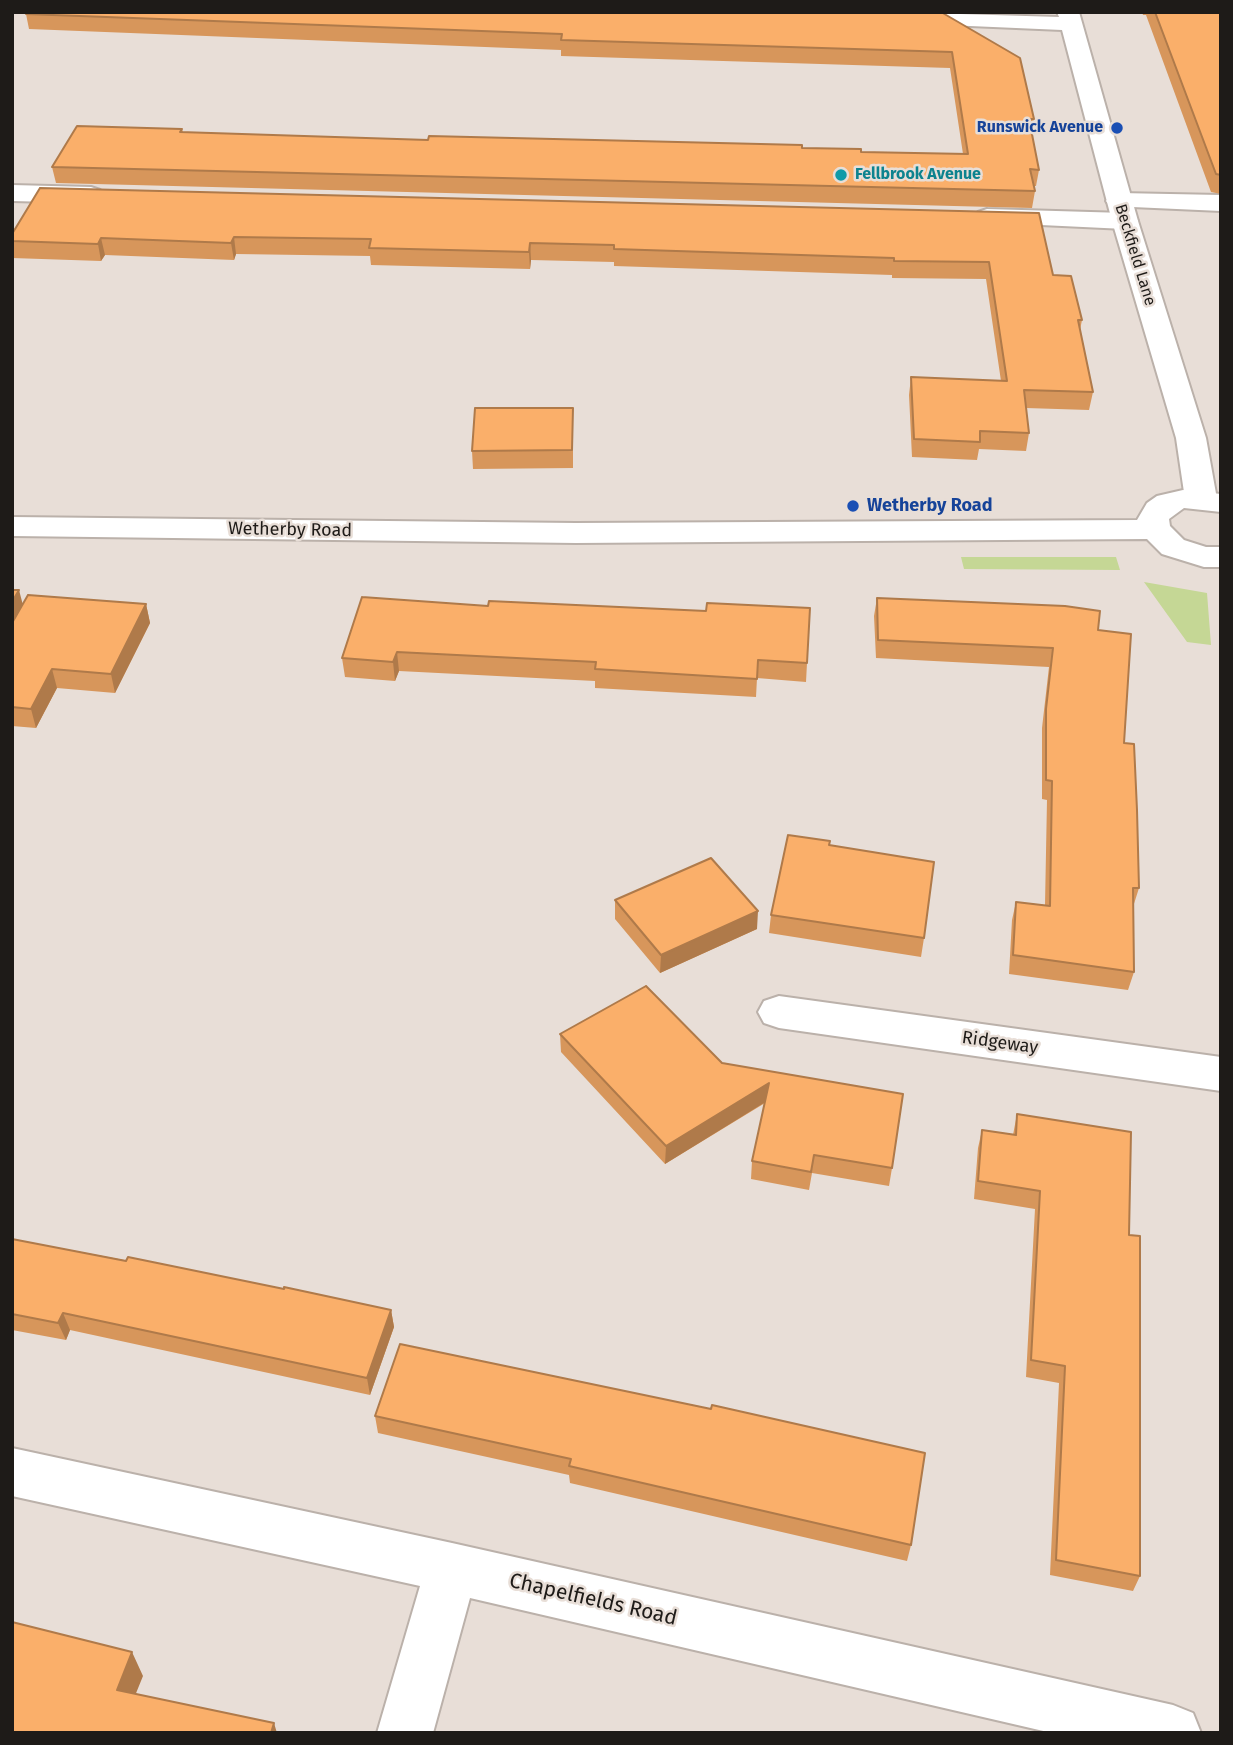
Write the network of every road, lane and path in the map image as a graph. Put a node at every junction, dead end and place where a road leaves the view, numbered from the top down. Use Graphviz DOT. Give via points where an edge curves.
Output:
graph roads {
  1 [pos="880,16"];
  2 [pos="1069,18"];
  3 [pos="12,193"];
  4 [pos="120,195"];
  5 [pos="1221,203"];
  6 [pos="1122,211"];
  7 [pos="959,217"];
  8 [pos="1211,501"];
  9 [pos="12,526"];
  10 [pos="1155,529"];
  11 [pos="1221,558"];
  12 [pos="779,1012"];
  13 [pos="1221,1074"];
  14 [pos="12,1472"];
  15 [pos="452,1568"];
  16 [pos="405,1733"];
  17 [pos="1173,1733"];
  1 -- 2 [label="street"];
  2 -- 6 [label="street, Beckfield Lane"];
  3 -- 4 [label="street"];
  5 -- 6 [label="street"];
  6 -- 7 [label="street"];
  6 -- 8 [label="street, Beckfield Lane"];
  8 -- 10 [label="street" via="1183,499 1158,510 1153,519"];
  9 -- 10 [label="street, Wetherby Road" via="576,533"];
  10 -- 11 [label="street" via="1173,547"];
  12 -- 13 [label="street, Ridgeway"];
  14 -- 15 [label="street, Chapelfields Road"];
  15 -- 16 [label="street"];
  15 -- 17 [label="street, Chapelfields Road"];
}
